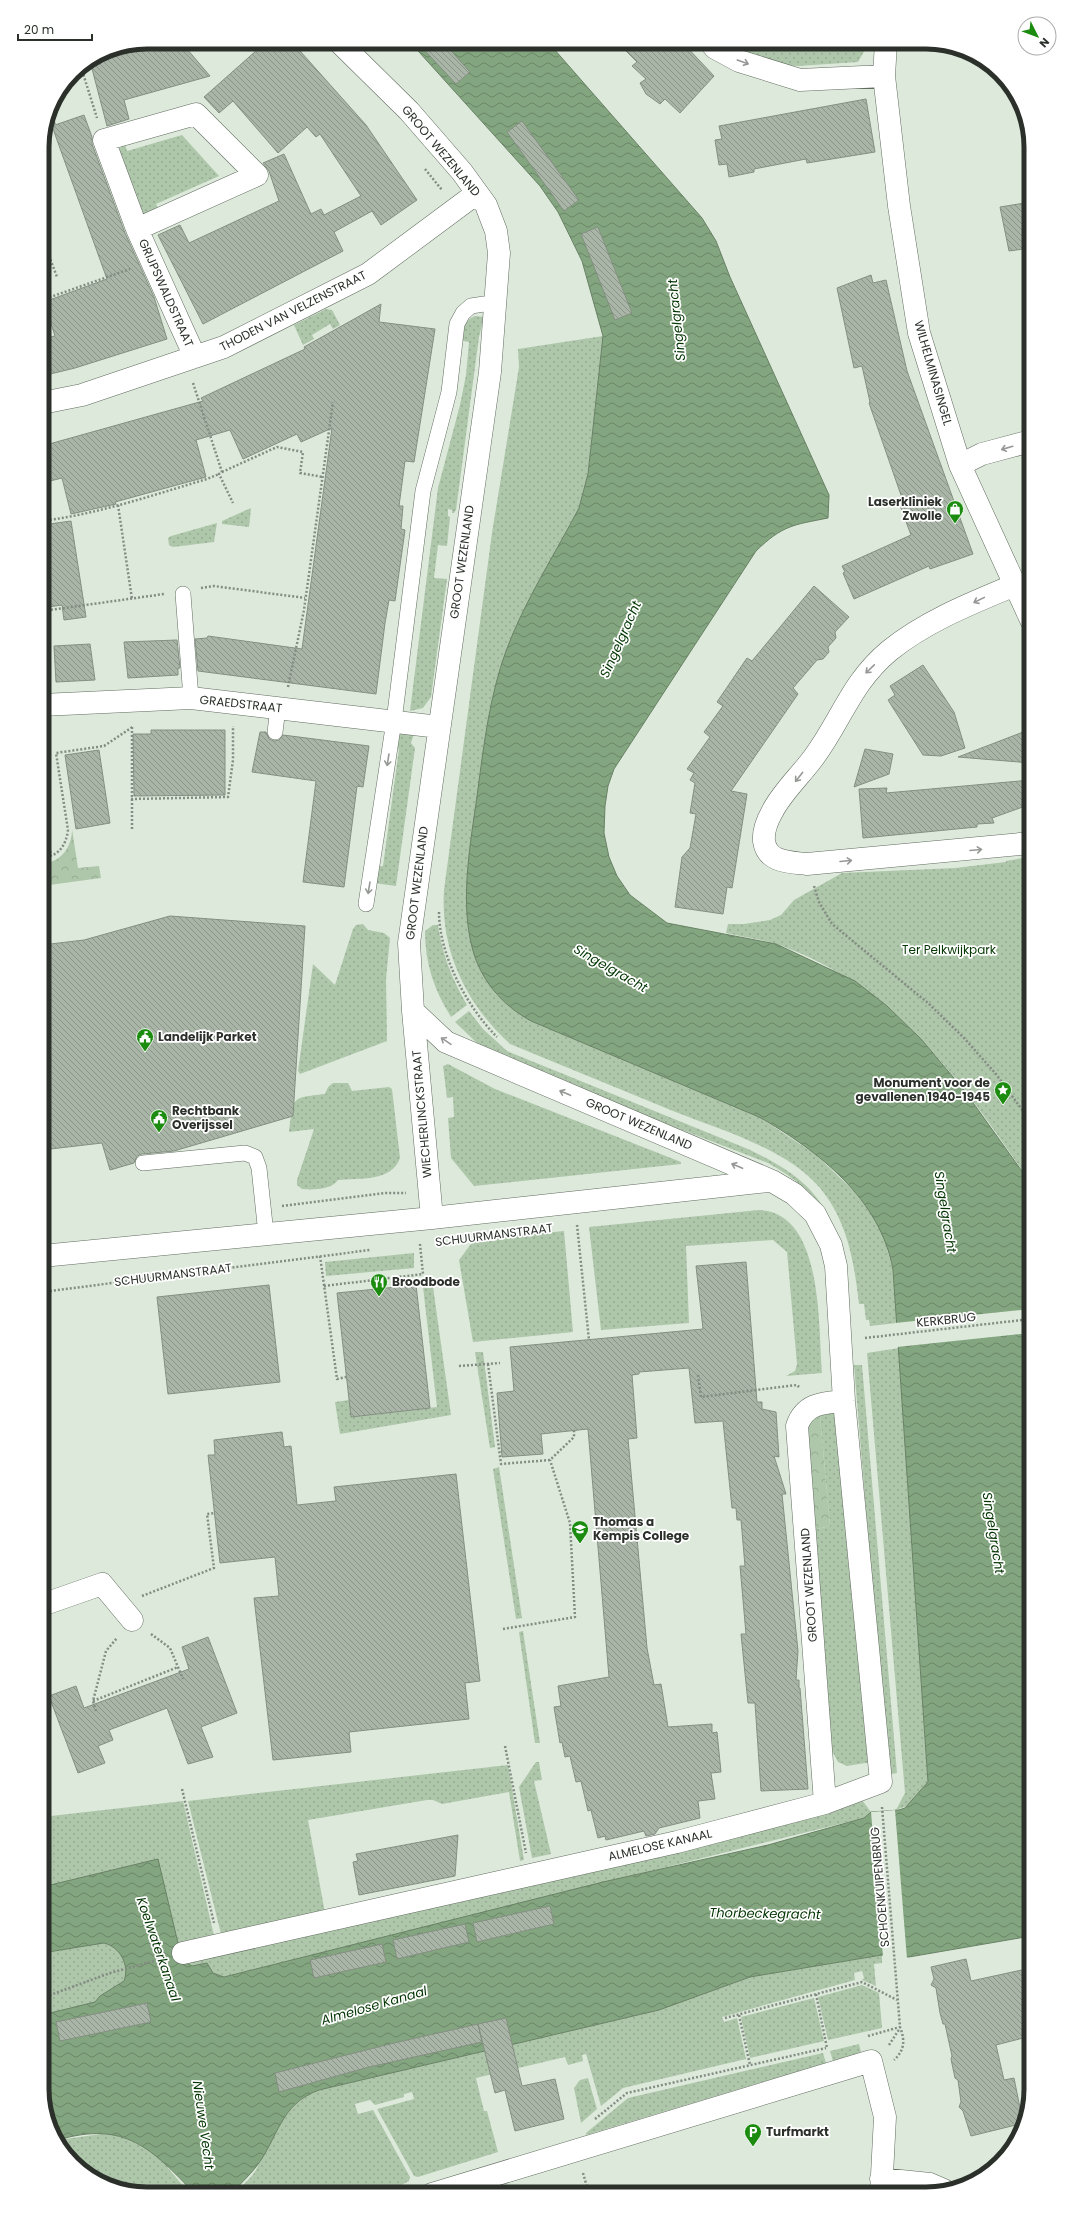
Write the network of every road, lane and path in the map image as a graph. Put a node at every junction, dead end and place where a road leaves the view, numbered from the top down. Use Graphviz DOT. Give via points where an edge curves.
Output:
graph roads {
  1 [pos="346,49"];
  2 [pos="717,49"];
  3 [pos="886,49"];
  4 [pos="83,72"];
  5 [pos="884,76"];
  6 [pos="57,122"];
  7 [pos="52,124"];
  8 [pos="104,140"];
  9 [pos="477,193"];
  10 [pos="137,229"];
  11 [pos="49,256"];
  12 [pos="152,261"];
  13 [pos="57,277"];
  14 [pos="49,298"];
  15 [pos="496,306"];
  16 [pos="189,359"];
  17 [pos="49,402"];
  18 [pos="333,402"];
  19 [pos="1024,443"];
  20 [pos="960,465"];
  21 [pos="222,472"];
  22 [pos="219,474"];
  23 [pos="323,476"];
  24 [pos="233,503"];
  25 [pos="118,505"];
  26 [pos="49,520"];
  27 [pos="1015,585"];
  28 [pos="183,594"];
  29 [pos="132,598"];
  30 [pos="1024,605"];
  31 [pos="191,698"];
  32 [pos="49,705"];
  33 [pos="282,709"];
  34 [pos="394,721"];
  35 [pos="232,722"];
  36 [pos="439,727"];
  37 [pos="275,732"];
  38 [pos="131,799"];
  39 [pos="132,831"];
  40 [pos="49,844"];
  41 [pos="1024,845"];
  42 [pos="51,856"];
  43 [pos="807,864"];
  44 [pos="366,904"];
  45 [pos="439,909"];
  46 [pos="413,1011"];
  47 [pos="500,1040"];
  48 [pos="1024,1112"];
  49 [pos="143,1162"];
  50 [pos="772,1181"];
  51 [pos="432,1218"];
  52 [pos="577,1224"];
  53 [pos="584,1224"];
  54 [pos="569,1225"];
  55 [pos="266,1234"];
  56 [pos="420,1244"];
  57 [pos="426,1244"];
  58 [pos="414,1245"];
  59 [pos="376,1249"];
  60 [pos="49,1255"];
  61 [pos="320,1256"];
  62 [pos="324,1286"];
  63 [pos="49,1291"];
  64 [pos="1024,1320"];
  65 [pos="864,1338"];
  66 [pos="589,1340"];
  67 [pos="500,1363"];
  68 [pos="488,1364"];
  69 [pos="459,1366"];
  70 [pos="698,1375"];
  71 [pos="346,1377"];
  72 [pos="844,1401"];
  73 [pos="815,1404"];
  74 [pos="574,1430"];
  75 [pos="550,1460"];
  76 [pos="215,1513"];
  77 [pos="49,1603"];
  78 [pos="126,1612"];
  79 [pos="503,1629"];
  80 [pos="178,1667"];
  81 [pos="183,1679"];
  82 [pos="93,1701"];
  83 [pos="96,1711"];
  84 [pos="505,1746"];
  85 [pos="881,1782"];
  86 [pos="182,1789"];
  87 [pos="826,1803"];
  88 [pos="882,1811"];
  89 [pos="530,1875"];
  90 [pos="219,1945"];
  91 [pos="183,1953"];
  92 [pos="816,1994"];
  93 [pos="49,1995"];
  94 [pos="898,2000"];
  95 [pos="739,2015"];
  96 [pos="725,2018"];
  97 [pos="900,2027"];
  98 [pos="750,2064"];
  99 [pos="835,2072"];
  100 [pos="455,2187"];
  101 [pos="881,2187"];
  102 [pos="936,2187"];
  1 -- 9 [label="street, GROOT WEZENLAND" via="409,111"];
  2 -- 5 [label="street, one-way" via="739,60 800,80"];
  3 -- 5 [label="street, WILHELMINASINGEL"];
  4 -- 8 [label="path"];
  5 -- 20 [label="street, WILHELMINASINGEL" via="899,206 919,333"];
  6 -- 7 [label="path"];
  8 -- 10 [label="street, GRIJPSWALDSTRAAT"];
  8 -- 10 [label="street, GRIJPSWALDSTRAAT" via="196,114 257,175"];
  9 -- 15 [label="street, GROOT WEZENLAND" via="486,205 496,231 499,272"];
  9 -- 16 [label="street, THODEN VAN VELZENSTRAAT" via="368,274 224,347"];
  10 -- 12 [label="street, GRIJPSWALDSTRAAT"];
  11 -- 13 [label="path"];
  12 -- 14 [label="path"];
  12 -- 16 [label="street, GRIJPSWALDSTRAAT"];
  15 -- 34 [label="lane" via="471,306 462,313 457,324 449,392 423,491"];
  15 -- 36 [label="street, GROOT WEZENLAND" via="490,372"];
  16 -- 17 [label="street, THODEN VAN VELZENSTRAAT" via="82,395"];
  16 -- 21 [label="path"];
  18 -- 23 [label="path"];
  19 -- 20 [label="street, one-way" via="982,454"];
  20 -- 27 [label="street, WILHELMINASINGEL"];
  21 -- 22 [label="path"];
  21 -- 23 [label="path" via="277,447 303,452 300,473"];
  22 -- 24 [label="path"];
  22 -- 25 [label="path"];
  23 -- 33 [label="path" via="304,610"];
  25 -- 26 [label="path" via="71,518"];
  25 -- 29 [label="path"];
  27 -- 30 [label="street"];
  27 -- 43 [label="street, one-way" via="919,630 866,672 815,756 772,811 764,830 764,842 768,852 775,859"];
  28 -- 31 [label="lane"];
  31 -- 32 [label="street, GRAEDSTRAAT"];
  31 -- 33 [label="street, GRAEDSTRAAT"];
  33 -- 34 [label="street, GRAEDSTRAAT"];
  33 -- 37 [label="lane"];
  34 -- 36 [label="street, GRAEDSTRAAT"];
  34 -- 44 [label="lane, one-way"];
  35 -- 38 [label="path" via="233,760 228,797"];
  36 -- 46 [label="street, GROOT WEZENLAND" via="409,943"];
  38 -- 39 [label="path"];
  38 -- 42 [label="path" via="132,726 104,746 56,753 68,830 67,840 60,851"];
  40 -- 42 [label="path"];
  43 -- 41 [label="street, one-way"];
  43 -- 48 [label="path" via="818,902 832,924 928,1003 964,1038 996,1074"];
  45 -- 47 [label="path" via="450,963 472,1007"];
  50 -- 46 [label="street, GROOT WEZENLAND, one-way" via="446,1042"];
  46 -- 51 [label="street, WIECHERLINCKSTRAAT"];
  49 -- 55 [label="lane" via="245,1153 255,1157 259,1168"];
  50 -- 51 [label="street, SCHUURMANSTRAAT"];
  50 -- 72 [label="street, GROOT WEZENLAND" via="794,1194 814,1214 831,1245 839,1286"];
  51 -- 55 [label="street, SCHUURMANSTRAAT"];
  52 -- 53 [label="path, SCHUURMANSTRAAT"];
  52 -- 54 [label="path, SCHUURMANSTRAAT"];
  52 -- 66 [label="path"];
  55 -- 60 [label="street, SCHUURMANSTRAAT"];
  56 -- 57 [label="path, SCHUURMANSTRAAT"];
  56 -- 58 [label="path, SCHUURMANSTRAAT"];
  56 -- 62 [label="path" via="423,1274"];
  59 -- 61 [label="path, SCHUURMANSTRAAT"];
  61 -- 62 [label="path"];
  61 -- 63 [label="path, SCHUURMANSTRAAT"];
  62 -- 71 [label="path" via="336,1379"];
  64 -- 65 [label="path, KERKBRUG"];
  67 -- 68 [label="path"];
  68 -- 69 [label="path"];
  68 -- 75 [label="path" via="501,1464"];
  70 -- 73 [label="path" via="701,1397 797,1385"];
  72 -- 73 [label="street"];
  72 -- 85 [label="street, GROOT WEZENLAND"];
  73 -- 87 [label="street, GROOT WEZENLAND" via="804,1412 797,1426"];
  74 -- 75 [label="path" via="574,1437"];
  75 -- 79 [label="path" via="570,1523 575,1617"];
  76 -- 78 [label="path" via="207,1514 214,1568"];
  77 -- 78 [label="street" via="102,1584"];
  78 -- 80 [label="path" via="170,1648"];
  78 -- 82 [label="path" via="106,1651"];
  80 -- 81 [label="path"];
  80 -- 82 [label="path"];
  82 -- 83 [label="path"];
  84 -- 89 [label="path"];
  85 -- 87 [label="street, ALMELOSE KANAAL"];
  86 -- 90 [label="path"];
  87 -- 89 [label="street, ALMELOSE KANAAL" via="677,1842"];
  88 -- 94 [label="path, SCHOENKUIPENBRUG"];
  89 -- 90 [label="street, ALMELOSE KANAAL"];
  90 -- 91 [label="street, ALMELOSE KANAAL"];
  91 -- 93 [label="path" via="124,1968"];
  92 -- 94 [label="path" via="862,1982"];
  92 -- 95 [label="path"];
  92 -- 99 [label="path" via="827,2048"];
  94 -- 97 [label="path, SCHOENKUIPENBRUG"];
  95 -- 96 [label="path"];
  95 -- 98 [label="path"];
  99 -- 100 [label="street"];
  99 -- 101 [label="street" via="871,2061 885,2117"];
  101 -- 102 [label="street" via="930,2184"];
}
